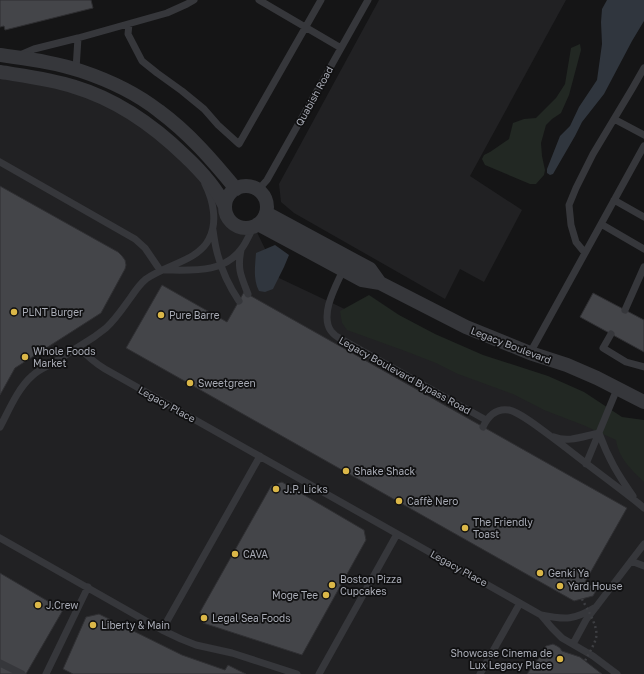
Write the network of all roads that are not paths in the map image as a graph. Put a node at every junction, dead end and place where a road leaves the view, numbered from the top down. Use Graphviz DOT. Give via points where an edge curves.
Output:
graph roads {
  1 [pos="194,0"];
  2 [pos="259,0"];
  3 [pos="321,0"];
  4 [pos="368,0"];
  5 [pos="129,24"];
  6 [pos="306,27"];
  7 [pos="78,38"];
  8 [pos="341,48"];
  9 [pos="0,55"];
  10 [pos="16,57"];
  11 [pos="644,68"];
  12 [pos="76,69"];
  13 [pos="0,72"];
  14 [pos="614,119"];
  15 [pos="644,134"];
  16 [pos="644,146"];
  17 [pos="190,160"];
  18 [pos="0,162"];
  19 [pos="236,189"];
  20 [pos="258,190"];
  21 [pos="614,200"];
  22 [pos="225,206"];
  23 [pos="644,217"];
  24 [pos="259,221"];
  25 [pos="601,224"];
  26 [pos="213,230"];
  27 [pos="241,249"];
  28 [pos="644,250"];
  29 [pos="585,253"];
  30 [pos="346,264"];
  31 [pos="221,265"];
  32 [pos="644,267"];
  33 [pos="160,270"];
  34 [pos="248,294"];
  35 [pos="239,301"];
  36 [pos="625,310"];
  37 [pos="611,334"];
  38 [pos="79,347"];
  39 [pos="530,353"];
  40 [pos="644,367"];
  41 [pos="617,389"];
  42 [pos="644,402"];
  43 [pos="0,427"];
  44 [pos="599,433"];
  45 [pos="547,434"];
  46 [pos="260,456"];
  47 [pos="586,464"];
  48 [pos="638,503"];
  49 [pos="644,508"];
  50 [pos="398,534"];
  51 [pos="0,538"];
  52 [pos="644,544"];
  53 [pos="631,561"];
  54 [pos="644,566"];
  55 [pos="88,588"];
  56 [pos="520,603"];
  57 [pos="596,607"];
  58 [pos="541,615"];
  59 [pos="162,630"];
  60 [pos="573,644"];
  61 [pos="0,663"];
  62 [pos="22,674"];
  63 [pos="46,674"];
  64 [pos="297,674"];
  65 [pos="319,674"];
  66 [pos="480,674"];
  67 [pos="617,674"];
  1 -- 5 [label="lane" via="167,13"];
  2 -- 6 [label="lane"];
  3 -- 6 [label="lane"];
  4 -- 8 [label="lane, Quabish Road"];
  5 -- 6 [label="lane" via="128,34 142,61 204,109 239,144"];
  5 -- 7 [label="lane"];
  6 -- 8 [label="lane"];
  7 -- 10 [label="lane" via="34,49"];
  7 -- 12 [label="lane"];
  8 -- 20 [label="lane, Quabish Road" via="267,180"];
  9 -- 10 [label="street"];
  10 -- 12 [label="street"];
  11 -- 14 [label="lane"];
  12 -- 19 [label="street" via="118,86 160,111 190,137"];
  13 -- 17 [label="street" via="53,81 110,101 163,135"];
  14 -- 15 [label="lane"];
  14 -- 29 [label="lane" via="593,154 569,205 576,242"];
  16 -- 21 [label="lane"];
  17 -- 22 [label="street" via="211,183"];
  17 -- 26 [label="lane" via="212,202"];
  18 -- 33 [label="lane" via="135,239 145,248"];
  19 -- 20 [label="street" via="248,187"];
  19 -- 22 [label="street" via="226,200"];
  20 -- 24 [label="street" via="263,195 267,207"];
  21 -- 23 [label="lane"];
  21 -- 25 [label="lane"];
  22 -- 24 [label="street" via="228,218 242,228"];
  24 -- 27 [label="lane"];
  24 -- 30 [label="street, Legacy Boulevard"];
  25 -- 28 [label="lane"];
  25 -- 29 [label="lane"];
  26 -- 31 [label="lane"];
  26 -- 33 [label="lane" via="209,240 197,253"];
  27 -- 31 [label="lane"];
  27 -- 34 [label="lane" via="239,269"];
  29 -- 39 [label="lane"];
  30 -- 39 [label="street, Legacy Boulevard" via="370,269 380,283 466,327"];
  30 -- 45 [label="lane, Legacy Boulevard Bypass Road" via="333,292 327,314 328,324 335,335 485,423 491,414 508,410 523,416"];
  31 -- 33 [label="lane" via="199,270"];
  31 -- 35 [label="lane"];
  32 -- 36 [label="lane"];
  33 -- 38 [label="lane" via="144,280 116,319"];
  37 -- 40 [label="lane" via="603,348 626,362"];
  38 -- 43 [label="lane" via="29,379"];
  38 -- 46 [label="lane, Legacy Place" via="95,363"];
  39 -- 41 [label="street, Legacy Boulevard" via="567,365"];
  41 -- 42 [label="street, Legacy Boulevard"];
  41 -- 44 [label="lane"];
  44 -- 45 [label="lane" via="568,440"];
  44 -- 47 [label="lane"];
  44 -- 48 [label="lane" via="611,463"];
  45 -- 47 [label="lane"];
  46 -- 50 [label="lane, Legacy Place"];
  46 -- 59 [label="lane"];
  47 -- 48 [label="lane"];
  48 -- 49 [label="lane"];
  50 -- 56 [label="lane, Legacy Place"];
  50 -- 65 [label="lane"];
  51 -- 55 [label="lane"];
  52 -- 53 [label="lane, Legacy Place"];
  53 -- 54 [label="lane"];
  53 -- 57 [label="lane, Legacy Place"];
  55 -- 59 [label="lane"];
  55 -- 63 [label="lane"];
  56 -- 58 [label="lane, Legacy Place"];
  56 -- 66 [label="lane"];
  57 -- 58 [label="lane, Legacy Place" via="573,618"];
  57 -- 60 [label="lane, Legacy Place"];
  58 -- 60 [label="lane, Legacy Place" via="562,638"];
  59 -- 64 [label="lane" via="196,645 232,653"];
  60 -- 67 [label="lane, Legacy Place"];
  61 -- 62 [label="lane"];
}
